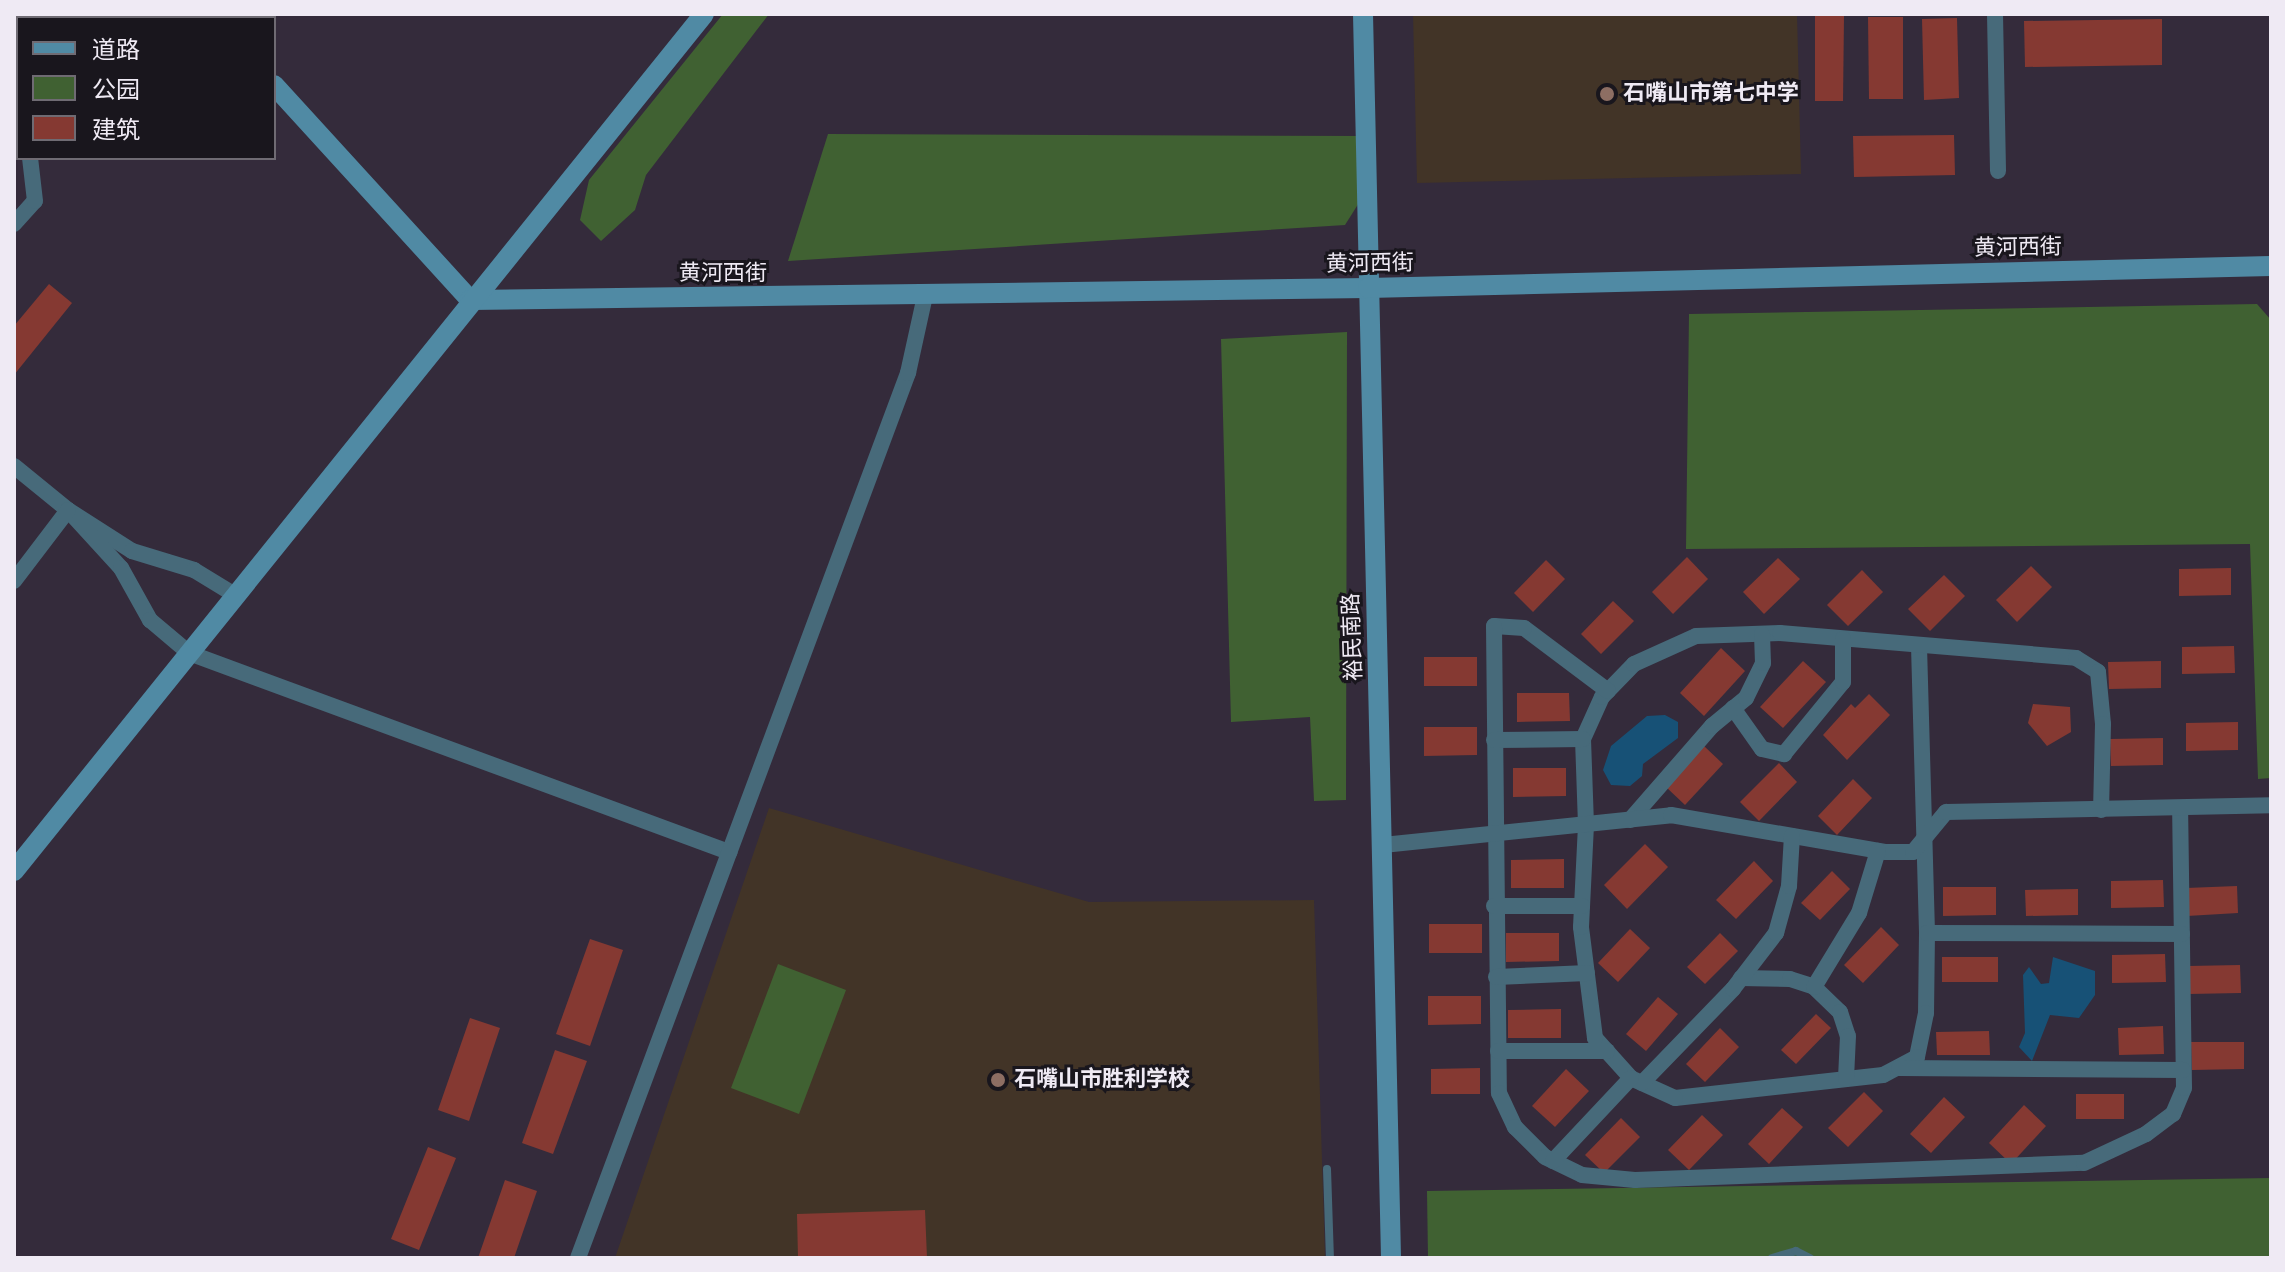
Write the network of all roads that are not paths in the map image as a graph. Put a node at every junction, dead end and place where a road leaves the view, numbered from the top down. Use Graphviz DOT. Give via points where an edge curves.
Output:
graph roads {
  1 [pos="704,14"];
  2 [pos="1363,14"];
  3 [pos="1995,14"];
  4 [pos="276,87"];
  5 [pos="30,160"];
  6 [pos="1998,171"];
  7 [pos="14,224"];
  8 [pos="2271,266"];
  9 [pos="1368,288"];
  10 [pos="925,296"];
  11 [pos="470,300"];
  12 [pos="14,466"];
  13 [pos="68,510"];
  14 [pos="14,581"];
  15 [pos="235,595"];
  16 [pos="1762,634"];
  17 [pos="1843,639"];
  18 [pos="1919,646"];
  19 [pos="189,653"];
  20 [pos="1608,691"];
  21 [pos="1733,708"];
  22 [pos="1583,739"];
  23 [pos="1494,740"];
  24 [pos="2271,805"];
  25 [pos="2180,809"];
  26 [pos="2101,810"];
  27 [pos="1630,820"];
  28 [pos="1586,825"];
  29 [pos="1493,836"];
  30 [pos="1792,836"];
  31 [pos="1927,837"];
  32 [pos="1383,845"];
  33 [pos="1878,851"];
  34 [pos="729,852"];
  35 [pos="14,871"];
  36 [pos="1494,906"];
  37 [pos="1582,906"];
  38 [pos="1927,933"];
  39 [pos="2182,934"];
  40 [pos="1587,973"];
  41 [pos="1496,977"];
  42 [pos="1741,978"];
  43 [pos="1814,987"];
  44 [pos="1498,1051"];
  45 [pos="1607,1051"];
  46 [pos="1897,1068"];
  47 [pos="2183,1070"];
  48 [pos="1846,1079"];
  49 [pos="1636,1080"];
  50 [pos="1553,1161"];
  51 [pos="1327,1169"];
  52 [pos="578,1258"];
  53 [pos="1330,1258"];
  54 [pos="1391,1258"];
  55 [pos="1772,1258"];
  56 [pos="1810,1258"];
  1 -- 11 [label="street"];
  2 -- 9 [label="street, 裕民南路"];
  3 -- 6 [label="street"];
  4 -- 11 [label="street"];
  5 -- 7 [label="street" via="35,201"];
  8 -- 9 [label="street, 黄河西街"];
  9 -- 10 [label="street, 黄河西街"];
  9 -- 32 [label="street, 裕民南路"];
  10 -- 11 [label="street, 黄河西街"];
  10 -- 34 [label="street" via="908,373"];
  11 -- 15 [label="street"];
  12 -- 13 [label="street"];
  13 -- 14 [label="street"];
  13 -- 15 [label="street" via="132,551 194,570"];
  13 -- 19 [label="street" via="121,568 150,620"];
  15 -- 19 [label="street"];
  16 -- 17 [label="street"];
  16 -- 20 [label="street" via="1696,636 1634,664"];
  16 -- 21 [label="street" via="1763,663 1746,698"];
  17 -- 18 [label="street"];
  17 -- 21 [label="street" via="1843,682 1784,754 1762,749"];
  18 -- 26 [label="street" via="2091,663 2098,672 2103,724"];
  18 -- 31 [label="street"];
  19 -- 34 [label="street"];
  19 -- 35 [label="street"];
  20 -- 22 [label="street"];
  20 -- 23 [label="street" via="1524,628 1494,626"];
  21 -- 27 [label="street"];
  22 -- 23 [label="street"];
  22 -- 28 [label="street"];
  23 -- 29 [label="street"];
  24 -- 25 [label="street"];
  25 -- 26 [label="street"];
  25 -- 39 [label="street"];
  26 -- 31 [label="street" via="1946,812"];
  27 -- 28 [label="street"];
  27 -- 30 [label="street" via="1671,815"];
  28 -- 29 [label="street"];
  28 -- 37 [label="street"];
  29 -- 32 [label="street"];
  29 -- 36 [label="street"];
  30 -- 33 [label="street"];
  30 -- 42 [label="street" via="1789,886 1776,933"];
  31 -- 33 [label="street" via="1913,852"];
  31 -- 38 [label="street"];
  32 -- 54 [label="street, 裕民南路"];
  33 -- 43 [label="street" via="1859,913"];
  34 -- 52 [label="street"];
  36 -- 37 [label="street"];
  36 -- 41 [label="street"];
  37 -- 40 [label="street"];
  38 -- 39 [label="street"];
  38 -- 46 [label="street" via="1926,1013 1917,1057"];
  39 -- 47 [label="street"];
  40 -- 41 [label="street"];
  40 -- 45 [label="street" via="1595,1038"];
  41 -- 44 [label="street"];
  42 -- 43 [label="street" via="1790,979"];
  42 -- 49 [label="street"];
  43 -- 48 [label="street" via="1840,1012 1848,1036"];
  44 -- 45 [label="street"];
  44 -- 50 [label="street" via="1499,1093 1515,1127"];
  45 -- 49 [label="street"];
  46 -- 47 [label="street"];
  46 -- 48 [label="street"];
  47 -- 50 [label="street" via="2184,1088 2173,1114 2118,1151 2084,1163 1635,1180 1582,1175"];
  48 -- 49 [label="street" via="1675,1098"];
  49 -- 50 [label="street"];
  51 -- 53 [label="lane"];
  55 -- 56 [label="lane" via="1796,1251"];
}
